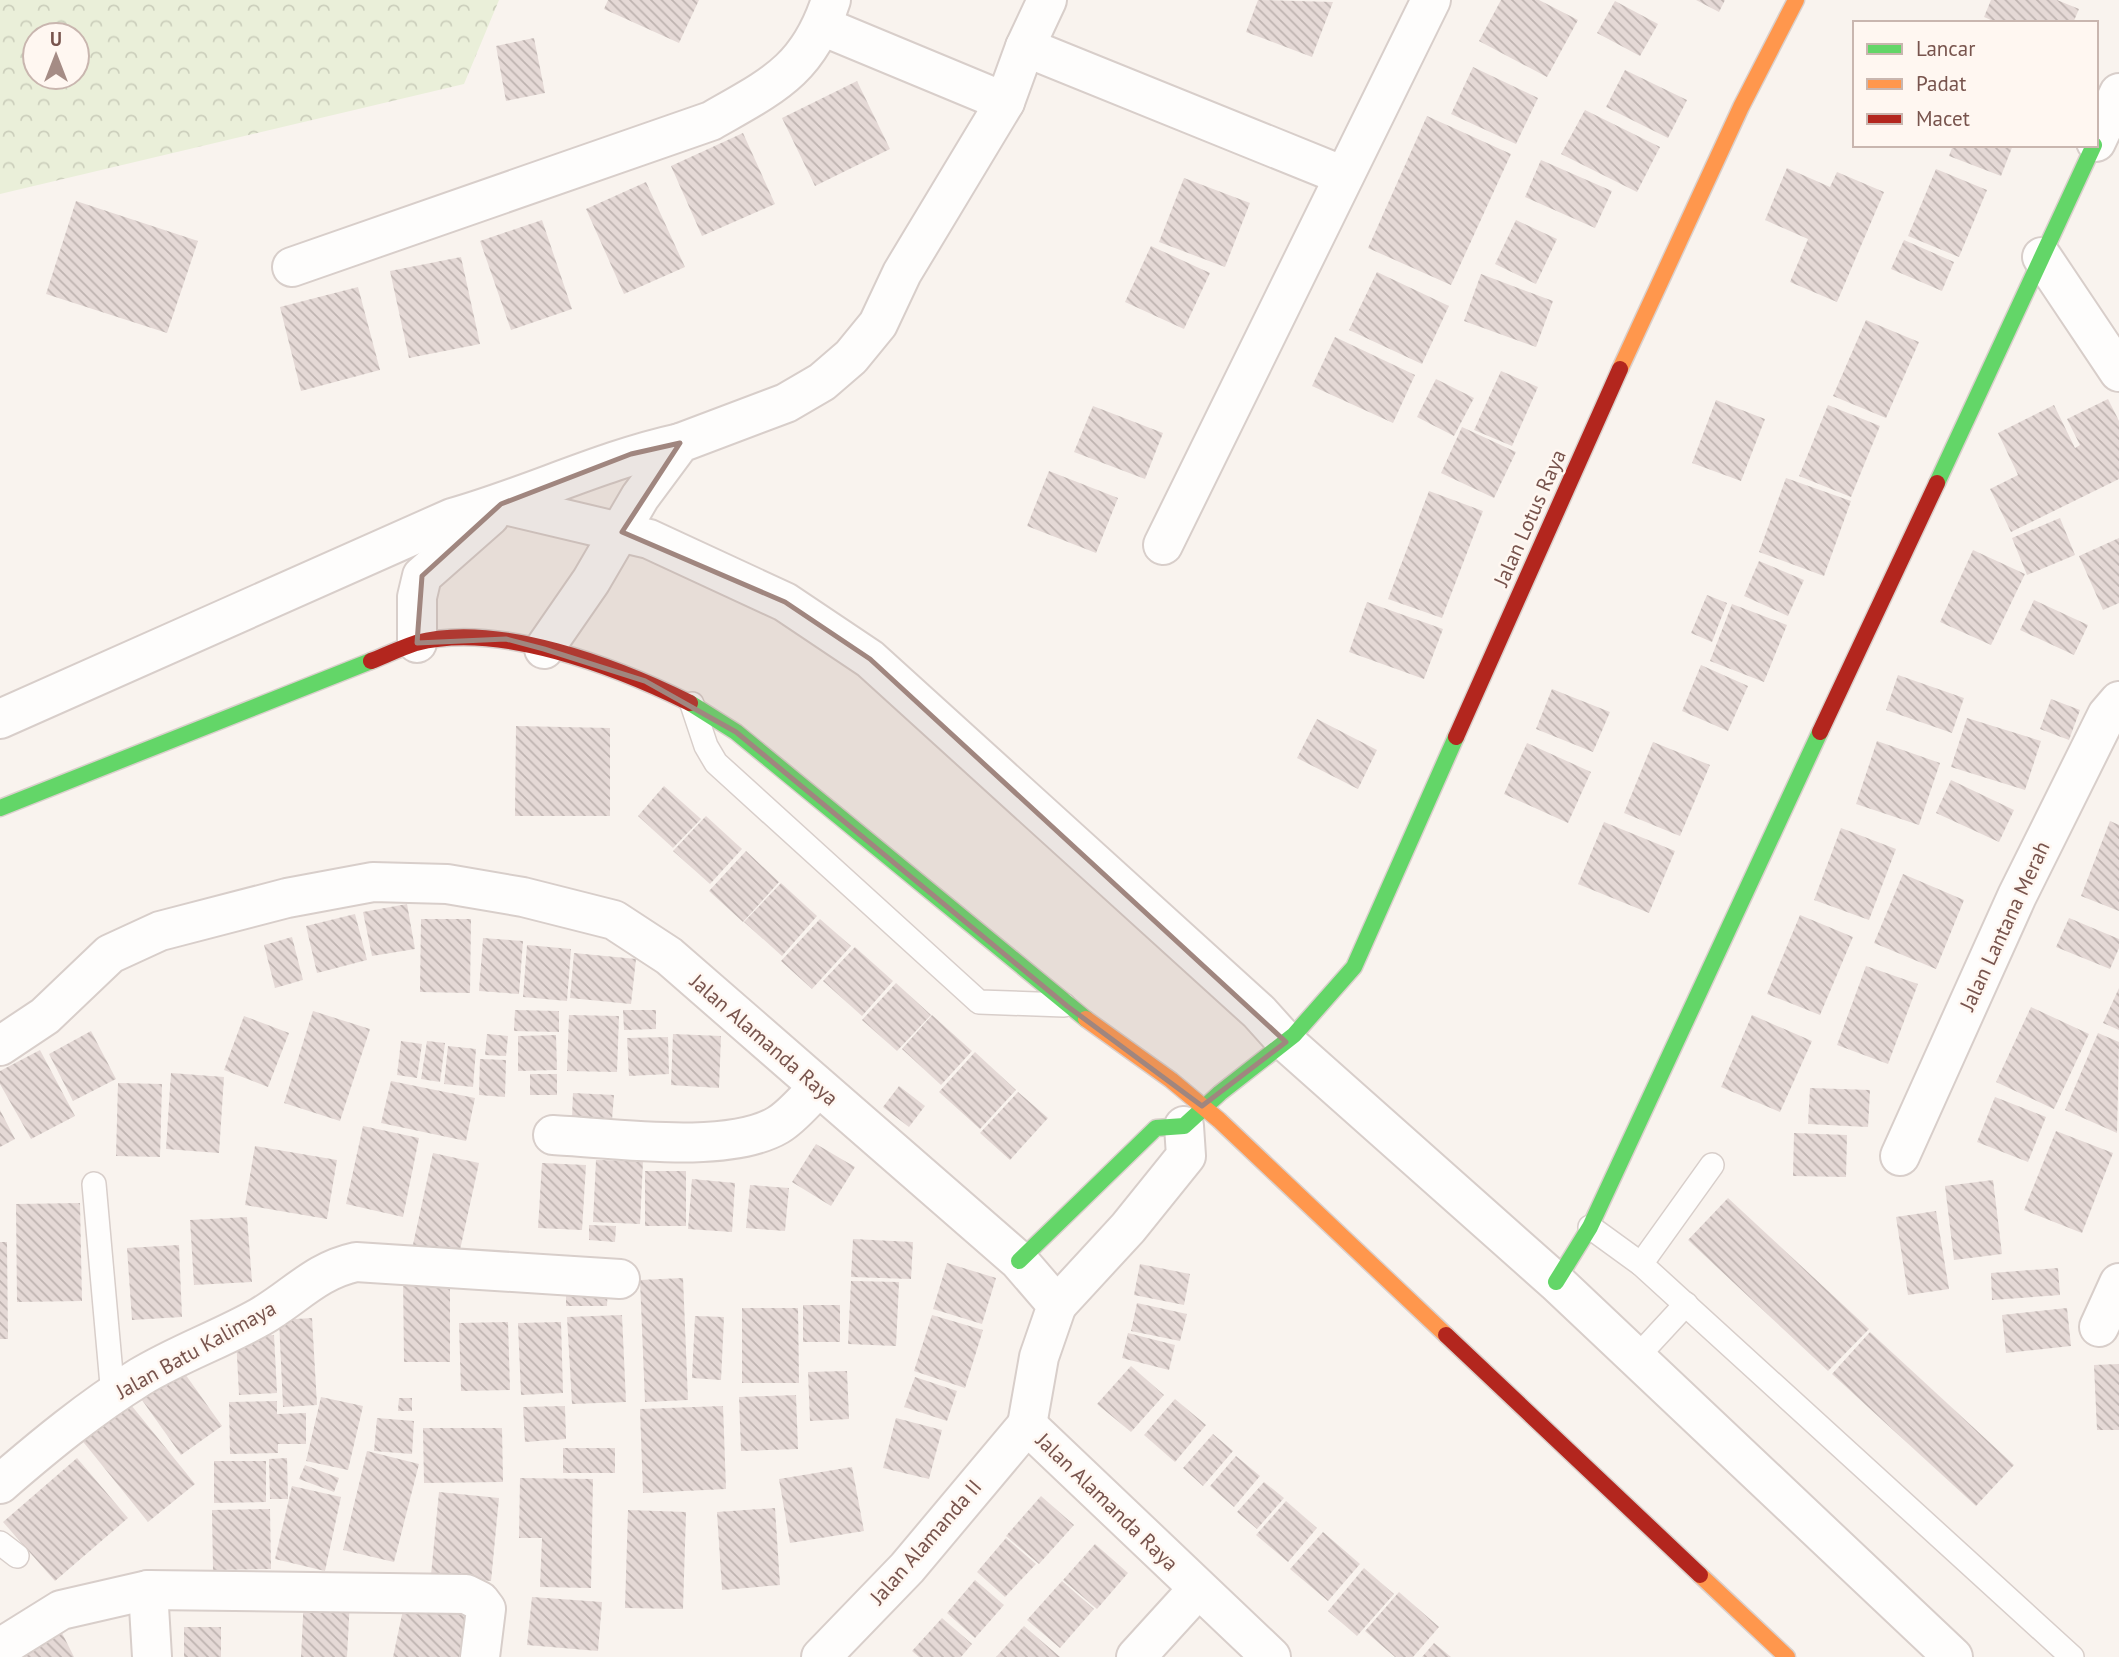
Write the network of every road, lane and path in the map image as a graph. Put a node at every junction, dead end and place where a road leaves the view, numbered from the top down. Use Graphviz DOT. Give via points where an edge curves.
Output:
graph roads {
  1 [pos="1047,0"];
  2 [pos="1431,0"];
  3 [pos="1797,0"];
  4 [pos="827,13"];
  5 [pos="1025,47"];
  6 [pos="2119,93"];
  7 [pos="1006,103"];
  8 [pos="2098,137"];
  9 [pos="2093,147"];
  10 [pos="1344,176"];
  11 [pos="2042,257"];
  12 [pos="292,267"];
  13 [pos="2119,372"];
  14 [pos="681,443"];
  15 [pos="501,504"];
  16 [pos="622,532"];
  17 [pos="1163,545"];
  18 [pos="416,643"];
  19 [pos="544,649"];
  20 [pos="2119,701"];
  21 [pos="692,704"];
  22 [pos="0,719"];
  23 [pos="0,808"];
  24 [pos="1067,1006"];
  25 [pos="1286,1042"];
  26 [pos="0,1046"];
  27 [pos="818,1087"];
  28 [pos="1193,1116"];
  29 [pos="553,1135"];
  30 [pos="1900,1156"];
  31 [pos="1712,1165"];
  32 [pos="94,1184"];
  33 [pos="1590,1227"];
  34 [pos="1019,1261"];
  35 [pos="1642,1264"];
  36 [pos="620,1279"];
  37 [pos="1556,1282"];
  38 [pos="2119,1283"];
  39 [pos="1686,1304"];
  40 [pos="1057,1305"];
  41 [pos="2099,1327"];
  42 [pos="1636,1357"];
  43 [pos="113,1396"];
  44 [pos="1027,1425"];
  45 [pos="0,1485"];
  46 [pos="148,1590"];
  47 [pos="1197,1590"];
  48 [pos="0,1648"];
  49 [pos="152,1657"];
  50 [pos="480,1657"];
  51 [pos="821,1657"];
  52 [pos="1136,1657"];
  53 [pos="1271,1657"];
  54 [pos="1787,1657"];
  55 [pos="1953,1657"];
  56 [pos="2072,1657"];
  1 -- 5 [label="street"];
  2 -- 10 [label="street"];
  3 -- 25 [label="street, Jalan Lotus Raya" via="1741,107 1605,402 1354,967"];
  4 -- 7 [label="street"];
  4 -- 12 [label="street" via="798,65 711,121"];
  5 -- 7 [label="street"];
  5 -- 10 [label="street"];
  6 -- 8 [label="street"];
  7 -- 14 [label="street" via="902,273 878,324 851,357 822,382 786,403"];
  9 -- 11 [label="street"];
  10 -- 17 [label="street"];
  11 -- 13 [label="street"];
  11 -- 33 [label="street"];
  14 -- 15 [label="street" via="631,454"];
  14 -- 16 [label="street" via="640,497"];
  15 -- 16 [label="street"];
  15 -- 18 [label="street" via="422,576 416,597"];
  15 -- 22 [label="street" via="452,518"];
  16 -- 19 [label="street"];
  16 -- 25 [label="street" via="679,552 785,602 870,659 1259,1012"];
  18 -- 19 [label="street" via="506,639"];
  18 -- 23 [label="street"];
  19 -- 21 [label="street" via="645,681"];
  20 -- 30 [label="street, Jalan Lantana Merah" via="2107,715 2017,896"];
  21 -- 24 [label="street" via="736,732"];
  21 -- 24 [label="lane" via="716,763 979,1002"];
  24 -- 28 [label="street" via="1171,1080"];
  25 -- 28 [label="street, Jalan Lotus Raya"];
  25 -- 37 [label="street"];
  26 -- 27 [label="street, Jalan Alamanda Raya" via="45,1016 110,954 160,931 287,898 373,882 447,884 614,920 668,956"];
  27 -- 29 [label="street" via="779,1124 747,1138 691,1142"];
  27 -- 34 [label="street, Jalan Alamanda Raya"];
  28 -- 34 [label="street" via="1156,1128"];
  28 -- 40 [label="street" via="1186,1156"];
  28 -- 54 [label="street"];
  31 -- 35 [label="lane"];
  32 -- 43 [label="lane"];
  33 -- 35 [label="lane"];
  33 -- 37 [label="street"];
  34 -- 40 [label="street, Jalan Alamanda Raya"];
  35 -- 39 [label="lane"];
  36 -- 43 [label="street, Jalan Batu Kalimaya" via="356,1262 322,1273 261,1316 141,1376"];
  37 -- 42 [label="street"];
  38 -- 41 [label="street"];
  39 -- 42 [label="lane"];
  39 -- 56 [label="lane"];
  40 -- 44 [label="street, Jalan Alamanda Raya" via="1039,1357"];
  42 -- 55 [label="street"];
  43 -- 45 [label="street, Jalan Batu Kalimaya"];
  44 -- 47 [label="street, Jalan Alamanda Raya"];
  44 -- 51 [label="street, Jalan Alamanda II" via="907,1568"];
  46 -- 48 [label="street" via="61,1610"];
  46 -- 49 [label="street"];
  46 -- 50 [label="street" via="466,1594 486,1609"];
  47 -- 52 [label="street"];
  47 -- 53 [label="street, Jalan Alamanda Raya"];
}
